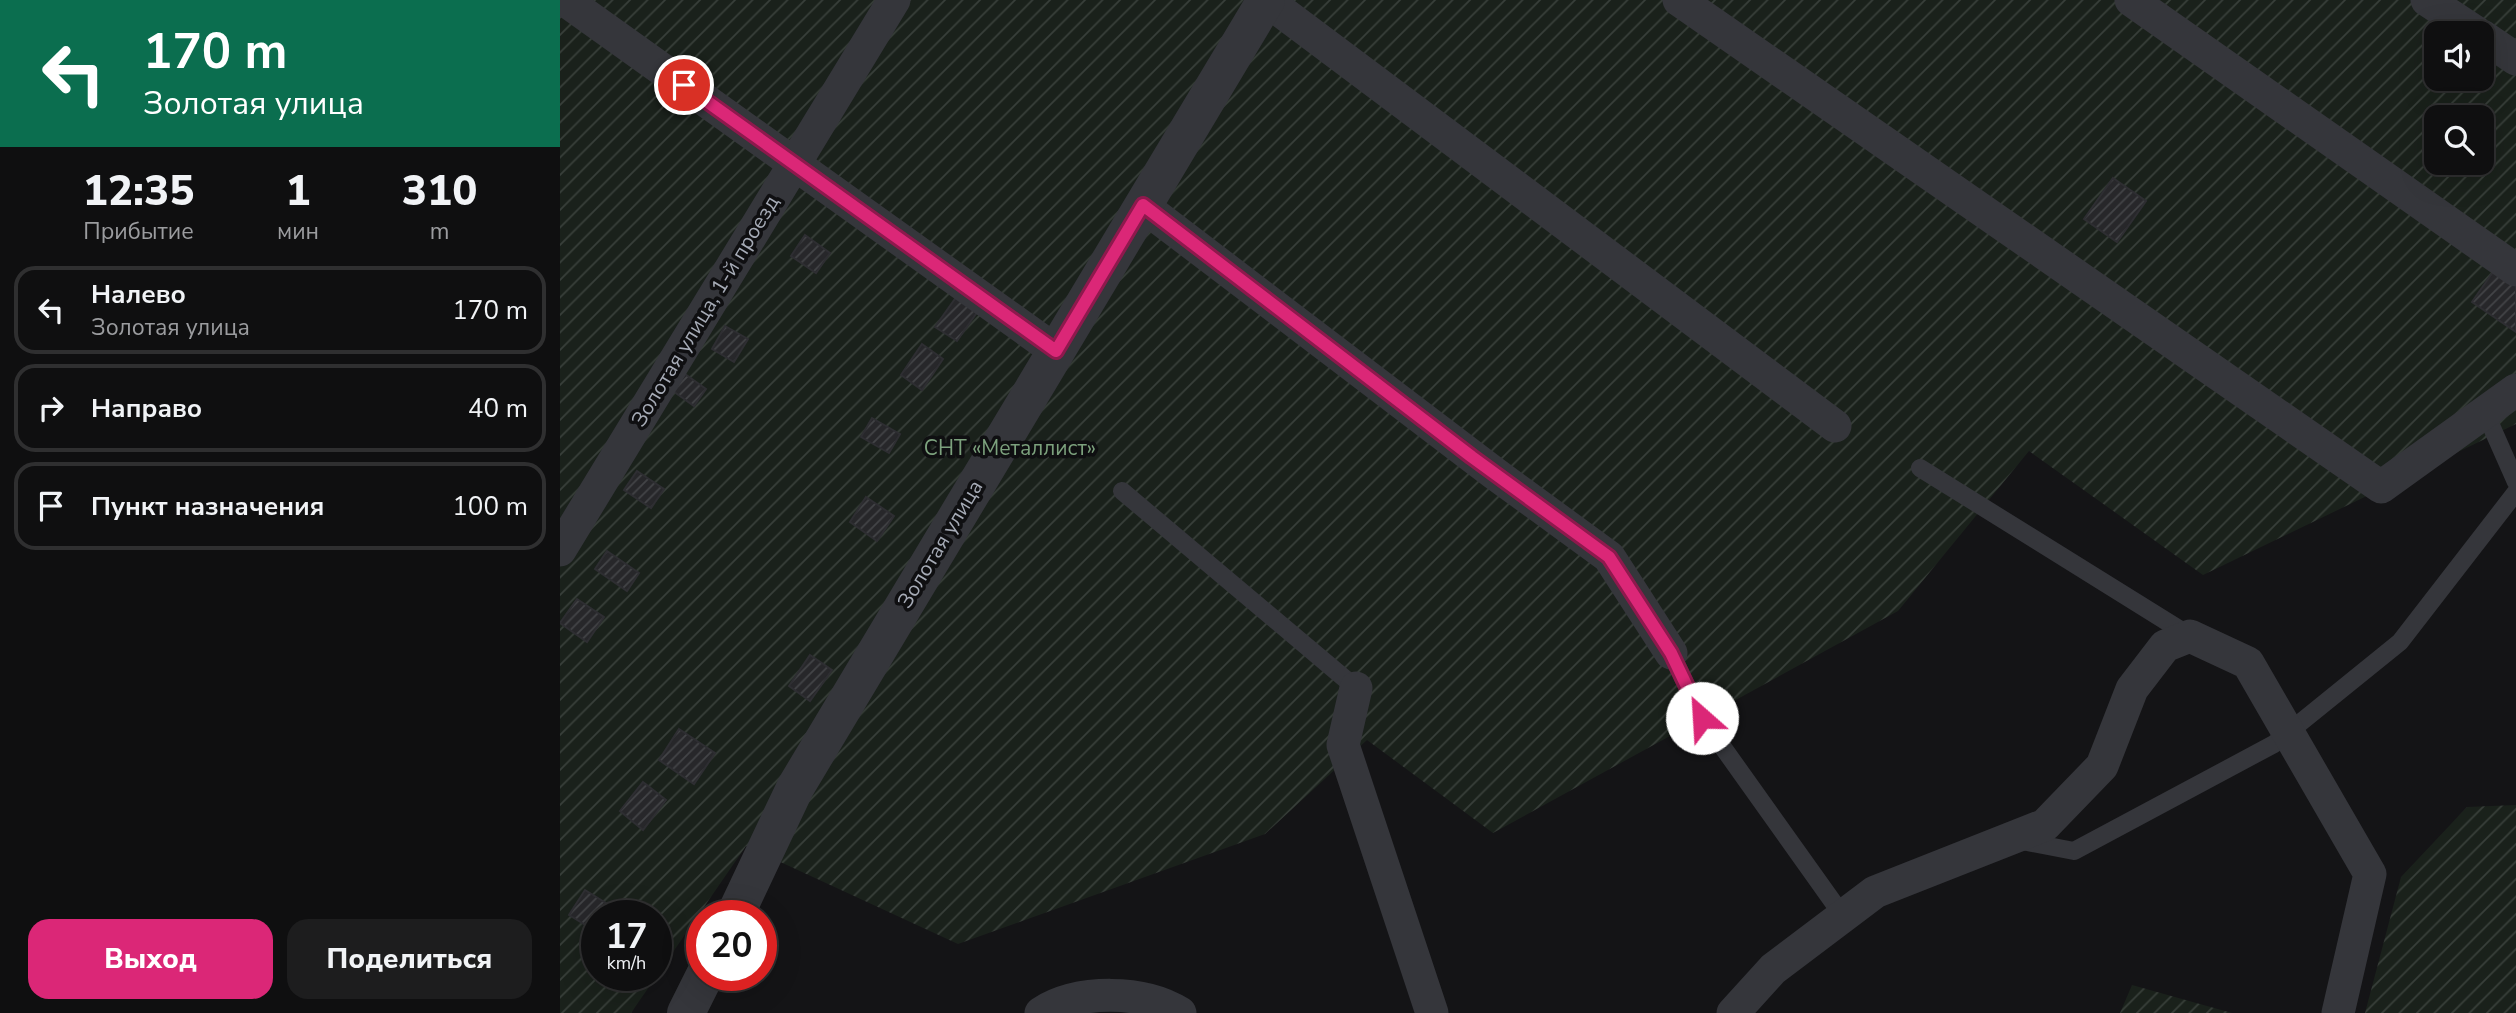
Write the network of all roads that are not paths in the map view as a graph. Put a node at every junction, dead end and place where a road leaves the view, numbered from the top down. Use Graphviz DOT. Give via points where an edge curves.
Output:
graph roads {
  1 [pos="894,0"];
  2 [pos="1266,0"];
  3 [pos="1679,0"];
  4 [pos="2131,0"];
  5 [pos="2427,0"];
  6 [pos="569,8"];
  7 [pos="2458,21"];
  8 [pos="2494,45"];
  9 [pos="2516,59"];
  10 [pos="794,164"];
  11 [pos="1143,205"];
  12 [pos="2516,270"];
  13 [pos="1056,351"];
  14 [pos="2516,390"];
  15 [pos="2485,412"];
  16 [pos="1835,426"];
  17 [pos="1920,468"];
  18 [pos="2516,482"];
  19 [pos="1122,491"];
  20 [pos="2516,492"];
  21 [pos="560,550"];
  22 [pos="2190,636"];
  23 [pos="1671,653"];
  24 [pos="1356,688"];
  25 [pos="2289,732"];
  26 [pos="2010,839"];
  27 [pos="742,900"];
  28 [pos="1843,916"];
  29 [pos="697,991"];
  30 [pos="686,1013"];
  31 [pos="1041,1013"];
  32 [pos="1180,1013"];
  33 [pos="1432,1013"];
  34 [pos="1733,1013"];
  35 [pos="2338,1013"];
  1 -- 10 [label="street, Золотая улица, 1-й проезд"];
  2 -- 11 [label="street, Золотая улица"];
  2 -- 16 [label="street"];
  3 -- 15 [label="street" via="2381,487"];
  4 -- 12 [label="street"];
  5 -- 7 [label="street"];
  6 -- 10 [label="street"];
  8 -- 9 [label="street"];
  10 -- 13 [label="street"];
  10 -- 21 [label="street, Золотая улица, 1-й проезд"];
  11 -- 13 [label="street, Золотая улица"];
  11 -- 23 [label="street" via="1609,557"];
  13 -- 27 [label="street, Золотая улица" via="795,788"];
  14 -- 15 [label="street"];
  15 -- 18 [label="lane"];
  17 -- 22 [label="lane"];
  19 -- 24 [label="lane"];
  20 -- 25 [label="lane" via="2400,642"];
  22 -- 25 [label="street" via="2248,663"];
  22 -- 26 [label="street" via="2165,646 2132,690 2102,766 2045,825"];
  23 -- 28 [label="lane" via="1702,718"];
  24 -- 33 [label="street" via="1343,745"];
  25 -- 26 [label="lane" via="2074,851"];
  25 -- 35 [label="street" via="2370,874"];
  26 -- 28 [label="street" via="1875,892"];
  28 -- 34 [label="street" via="1773,969"];
  29 -- 30 [label="street"];
  31 -- 32 [label="street" via="1082,996 1142,997"];
}
